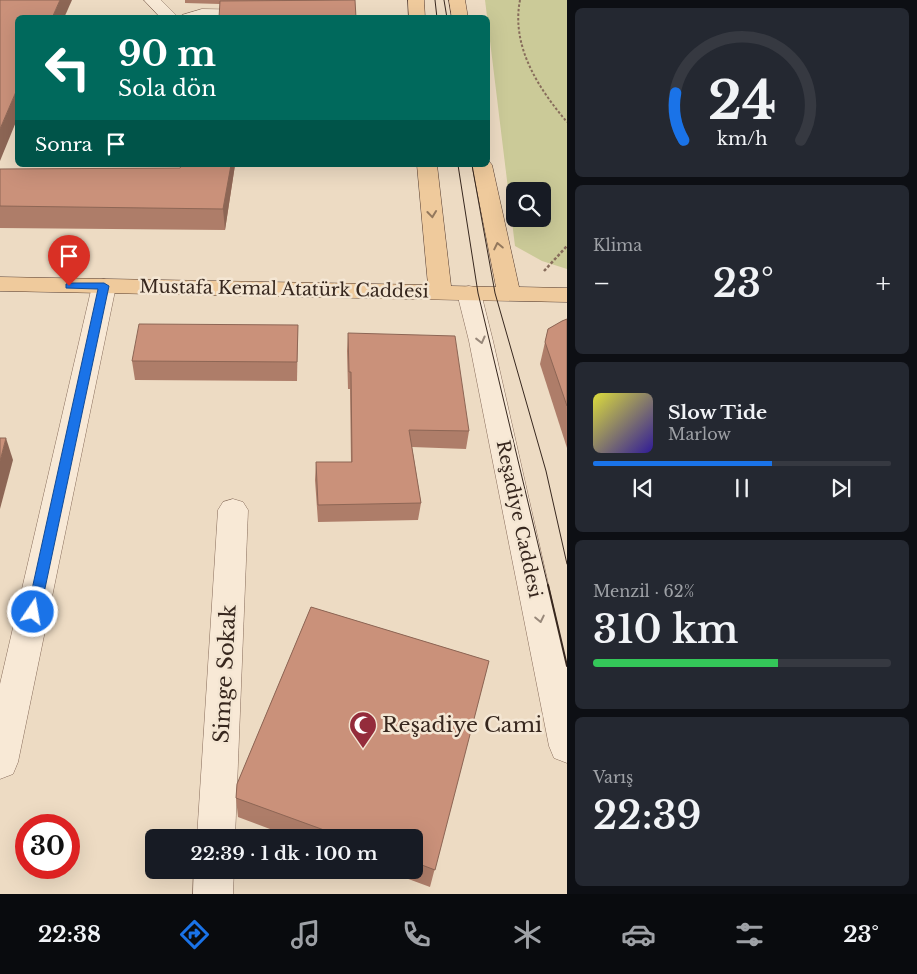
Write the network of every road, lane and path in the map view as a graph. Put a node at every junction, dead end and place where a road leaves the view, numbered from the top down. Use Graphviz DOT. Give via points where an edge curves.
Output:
graph roads {
  1 [pos="152,0"];
  2 [pos="416,0"];
  3 [pos="457,0"];
  4 [pos="520,0"];
  5 [pos="168,15"];
  6 [pos="198,15"];
  7 [pos="238,15"];
  8 [pos="417,15"];
  9 [pos="460,15"];
  10 [pos="567,122"];
  11 [pos="428,167"];
  12 [pos="482,167"];
  13 [pos="567,246"];
  14 [pos="541,273"];
  15 [pos="0,284"];
  16 [pos="104,286"];
  17 [pos="440,292"];
  18 [pos="469,293"];
  19 [pos="508,293"];
  20 [pos="567,295"];
  21 [pos="233,510"];
  22 [pos="10,669"];
  23 [pos="567,746"];
  24 [pos="0,762"];
  25 [pos="216,829"];
  26 [pos="214,879"];
  27 [pos="213,894"];
  1 -- 5 [label="street"];
  2 -- 8 [label="main road"];
  3 -- 9 [label="main road"];
  4 -- 10 [label="path" via="516,23 526,57 543,92"];
  6 -- 7 [label="street"];
  11 -- 17 [label="main road, one-way"];
  19 -- 12 [label="main road, one-way"];
  13 -- 14 [label="path"];
  15 -- 16 [label="main road, Mustafa Kemal Atatürk Caddesi"];
  16 -- 17 [label="main road, Mustafa Kemal Atatürk Caddesi"];
  16 -- 22 [label="street"];
  17 -- 18 [label="main road, Mustafa Kemal Atatürk Caddesi"];
  18 -- 19 [label="main road, Mustafa Kemal Atatürk Caddesi"];
  18 -- 23 [label="street, Reşadiye Caddesi, one-way"];
  19 -- 20 [label="main road, Mustafa Kemal Atatürk Caddesi"];
  21 -- 25 [label="street, Simge Sokak"];
  22 -- 24 [label="street"];
  26 -- 27 [label="street"];
}
